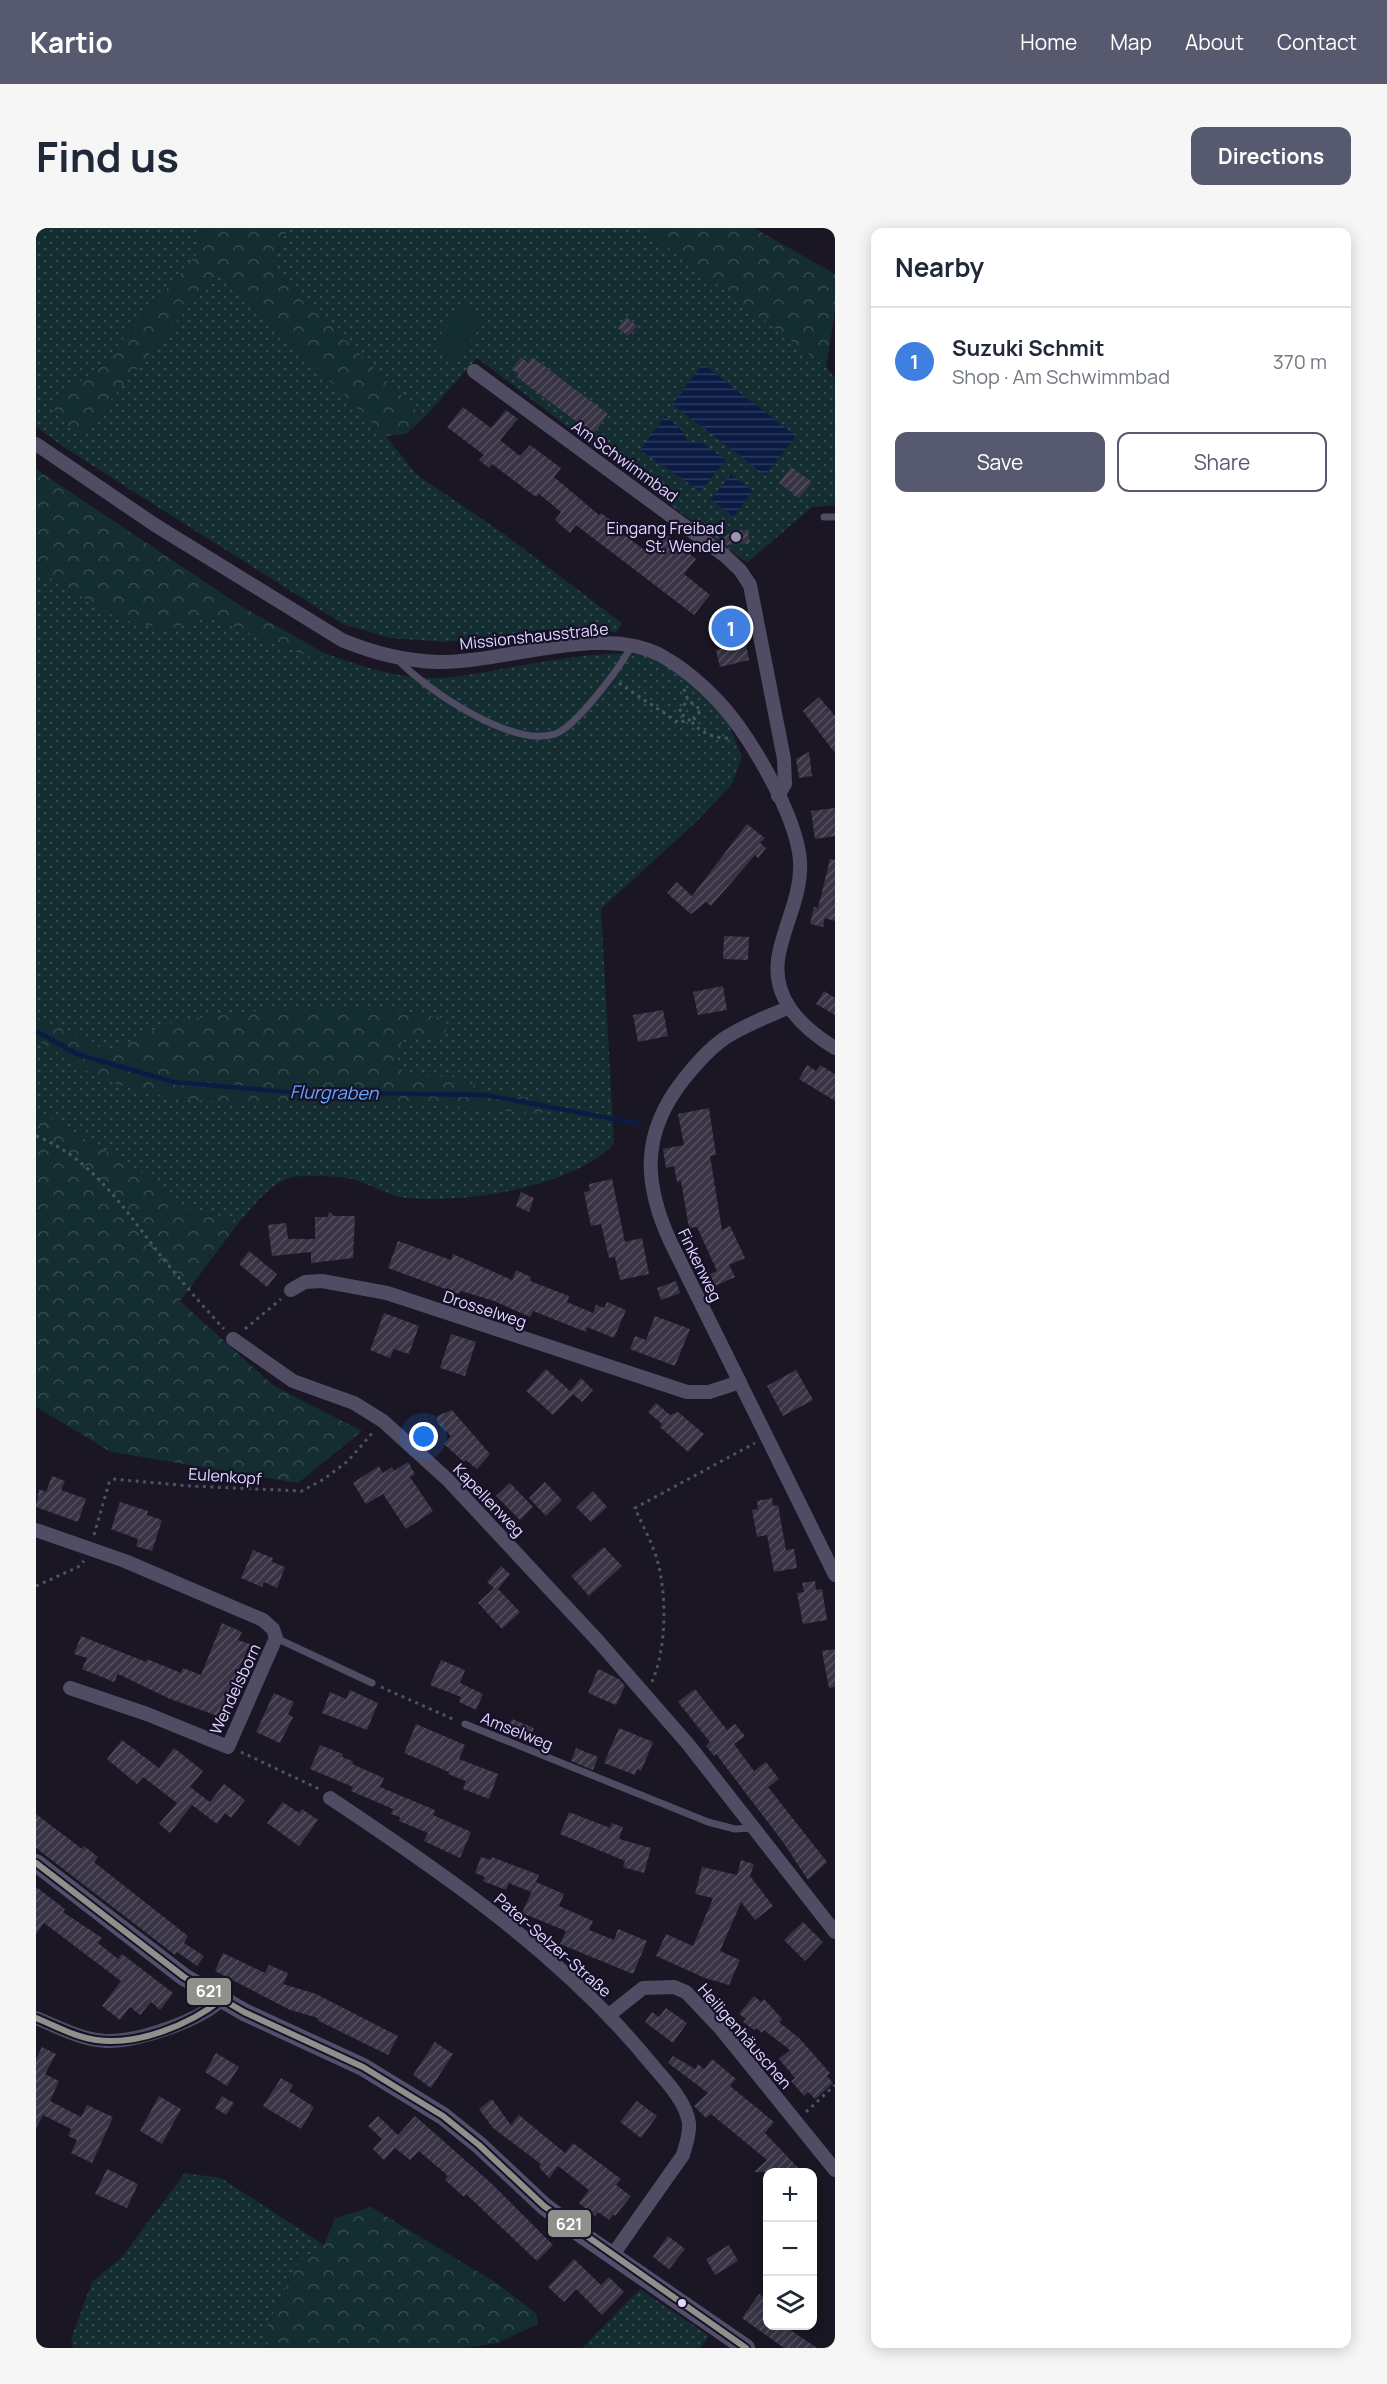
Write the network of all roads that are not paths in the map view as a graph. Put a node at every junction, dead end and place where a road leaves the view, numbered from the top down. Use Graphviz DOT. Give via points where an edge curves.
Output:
graph roads {
  1 [pos="474,371"];
  2 [pos="36,444"];
  3 [pos="824,517"];
  4 [pos="835,517"];
  5 [pos="632,645"];
  6 [pos="397,658"];
  7 [pos="778,796"];
  8 [pos="789,1007"];
  9 [pos="835,1048"];
  10 [pos="291,1290"];
  11 [pos="233,1338"];
  12 [pos="740,1382"];
  13 [pos="36,1530"];
  14 [pos="835,1575"];
  15 [pos="276,1638"];
  16 [pos="372,1683"];
  17 [pos="70,1688"];
  18 [pos="465,1725"];
  19 [pos="330,1798"];
  20 [pos="755,1828"];
  21 [pos="36,1863"];
  22 [pos="830,1915"];
  23 [pos="835,1932"];
  24 [pos="221,2000"];
  25 [pos="609,2015"];
  26 [pos="37,2020"];
  27 [pos="835,2170"];
  28 [pos="612,2256"];
  29 [pos="746,2348"];
  1 -- 7 [label="street, Am Schwimmbad" via="740,570 750,585 784,759 785,784"];
  2 -- 6 [label="street, Missionshausstraße" via="155,525 342,640"];
  3 -- 4 [label="lane"];
  5 -- 6 [label="street, Missionshausstraße" via="605,643 439,662"];
  5 -- 6 [label="lane" via="583,710 556,733 532,736 502,729 469,711 431,687"];
  5 -- 7 [label="street, Missionshausstraße" via="659,654 691,674 720,702 744,735"];
  7 -- 8 [label="street, Missionshausstraße" via="792,822 800,862 798,889 778,963"];
  8 -- 9 [label="street, Missionshausstraße" via="801,1025"];
  8 -- 12 [label="street, Finkenweg" via="724,1038 699,1060 660,1116 651,1148 650,1175 660,1220"];
  10 -- 12 [label="street, Drosselweg" via="304,1282 322,1281 387,1293 687,1392 709,1392"];
  11 -- 20 [label="street, Kapellenweg" via="293,1381 354,1403 383,1421 448,1480 642,1691"];
  12 -- 14 [label="street, Finkenweg"];
  13 -- 15 [label="street, Wendelsborn" via="125,1562 263,1620"];
  15 -- 16 [label="lane"];
  15 -- 17 [label="street, Wendelsborn" via="228,1748 147,1714"];
  18 -- 20 [label="lane, Amselweg" via="708,1822 735,1829"];
  19 -- 25 [label="street, Pater-Selzer-Straße" via="504,1922"];
  20 -- 22 [label="street, Kapellenweg"];
  21 -- 24 [label="street" via="175,1971"];
  22 -- 23 [label="street, Kapellenweg"];
  24 -- 26 [label="street" via="192,2019 123,2040 85,2038"];
  24 -- 28 [label="street" via="401,2088 479,2145 544,2206"];
  25 -- 27 [label="street, Heiligenhäuschen" via="643,1988 674,1987 686,1992"];
  25 -- 28 [label="street, Pater-Selzer-Straße" via="664,2078 689,2122 683,2155"];
  28 -- 29 [label="street"];
}
